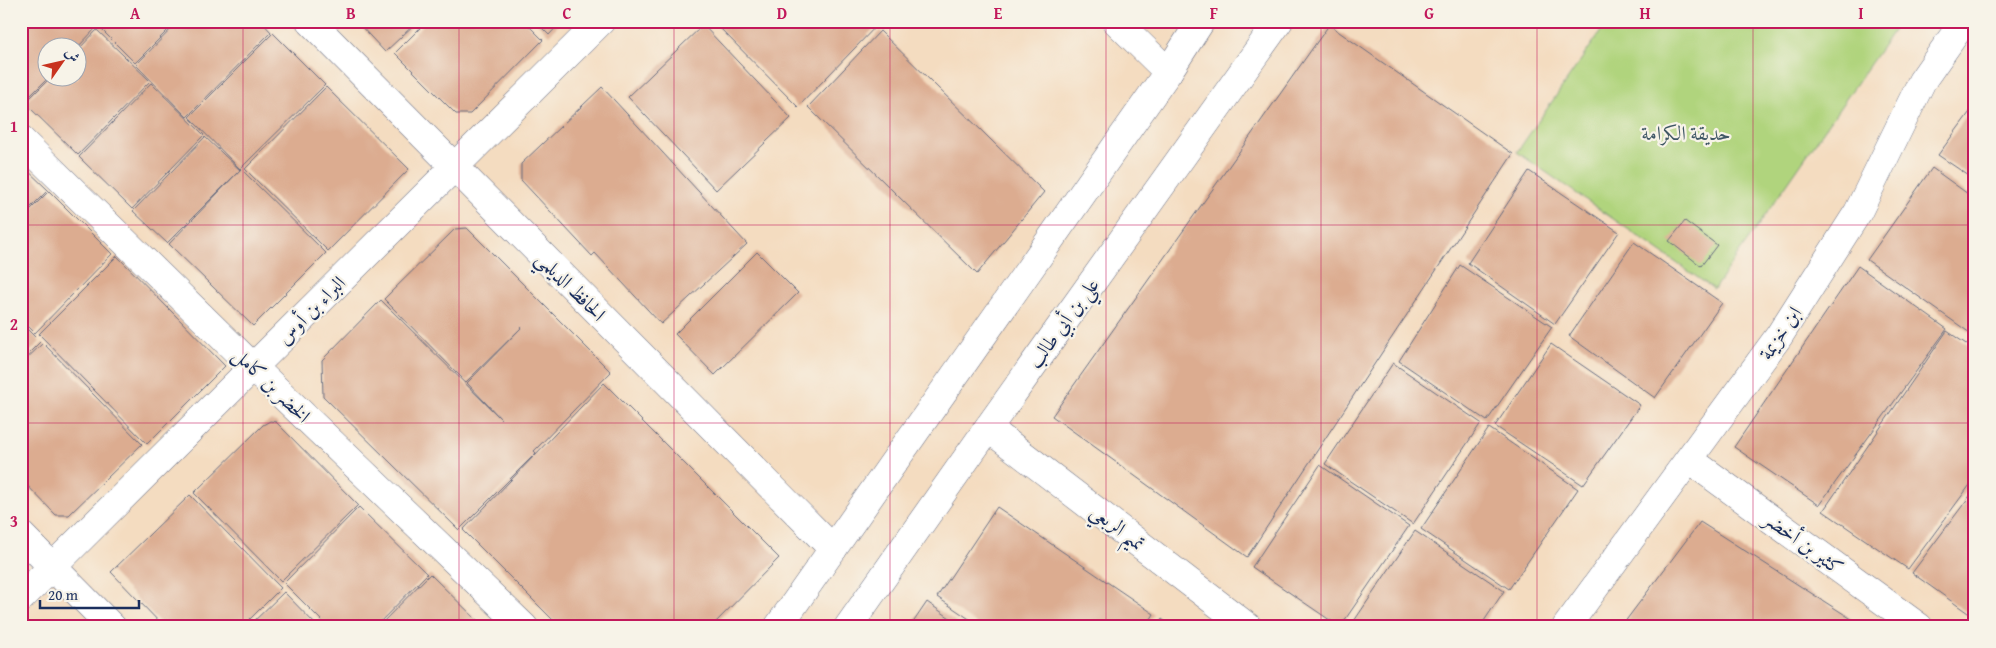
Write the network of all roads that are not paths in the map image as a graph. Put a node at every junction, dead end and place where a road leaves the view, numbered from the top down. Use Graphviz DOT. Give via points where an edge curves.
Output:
graph roads {
  1 [pos="310,21"];
  2 [pos="601,21"];
  3 [pos="1116,21"];
  4 [pos="1201,21"];
  5 [pos="1279,21"];
  6 [pos="1964,21"];
  7 [pos="1168,72"];
  8 [pos="21,140"];
  9 [pos="454,168"];
  10 [pos="253,367"];
  11 [pos="988,428"];
  12 [pos="1690,460"];
  13 [pos="21,535"];
  14 [pos="833,549"];
  15 [pos="53,567"];
  16 [pos="21,598"];
  17 [pos="1905,623"];
  18 [pos="112,627"];
  19 [pos="524,627"];
  20 [pos="778,627"];
  21 [pos="848,627"];
  22 [pos="1248,627"];
  23 [pos="1566,627"];
  1 -- 9 [label="street, الحافظ الديلمي"];
  2 -- 9 [label="street, البراء بن أوس"];
  3 -- 7 [label="street"];
  4 -- 7 [label="street"];
  5 -- 11 [label="street, علي بن أبي طالب"];
  6 -- 12 [label="street, ابن خزيمة" via="1922,81 1858,212 1779,336"];
  7 -- 14 [label="street"];
  8 -- 10 [label="street, الخضر بن كامل"];
  9 -- 10 [label="street, البراء بن أوس"];
  9 -- 14 [label="street, الحافظ الديلمي"];
  10 -- 15 [label="street, البراء بن أوس"];
  10 -- 19 [label="street, الخضر بن كامل"];
  11 -- 21 [label="street, علي بن أبي طالب"];
  11 -- 22 [label="street, تميم الربعي"];
  12 -- 17 [label="street, كثير بن أخضر"];
  12 -- 23 [label="street, ابن خزيمة"];
  13 -- 15 [label="street"];
  14 -- 20 [label="street"];
  15 -- 16 [label="street, البراء بن أوس"];
  15 -- 18 [label="street"];
}
